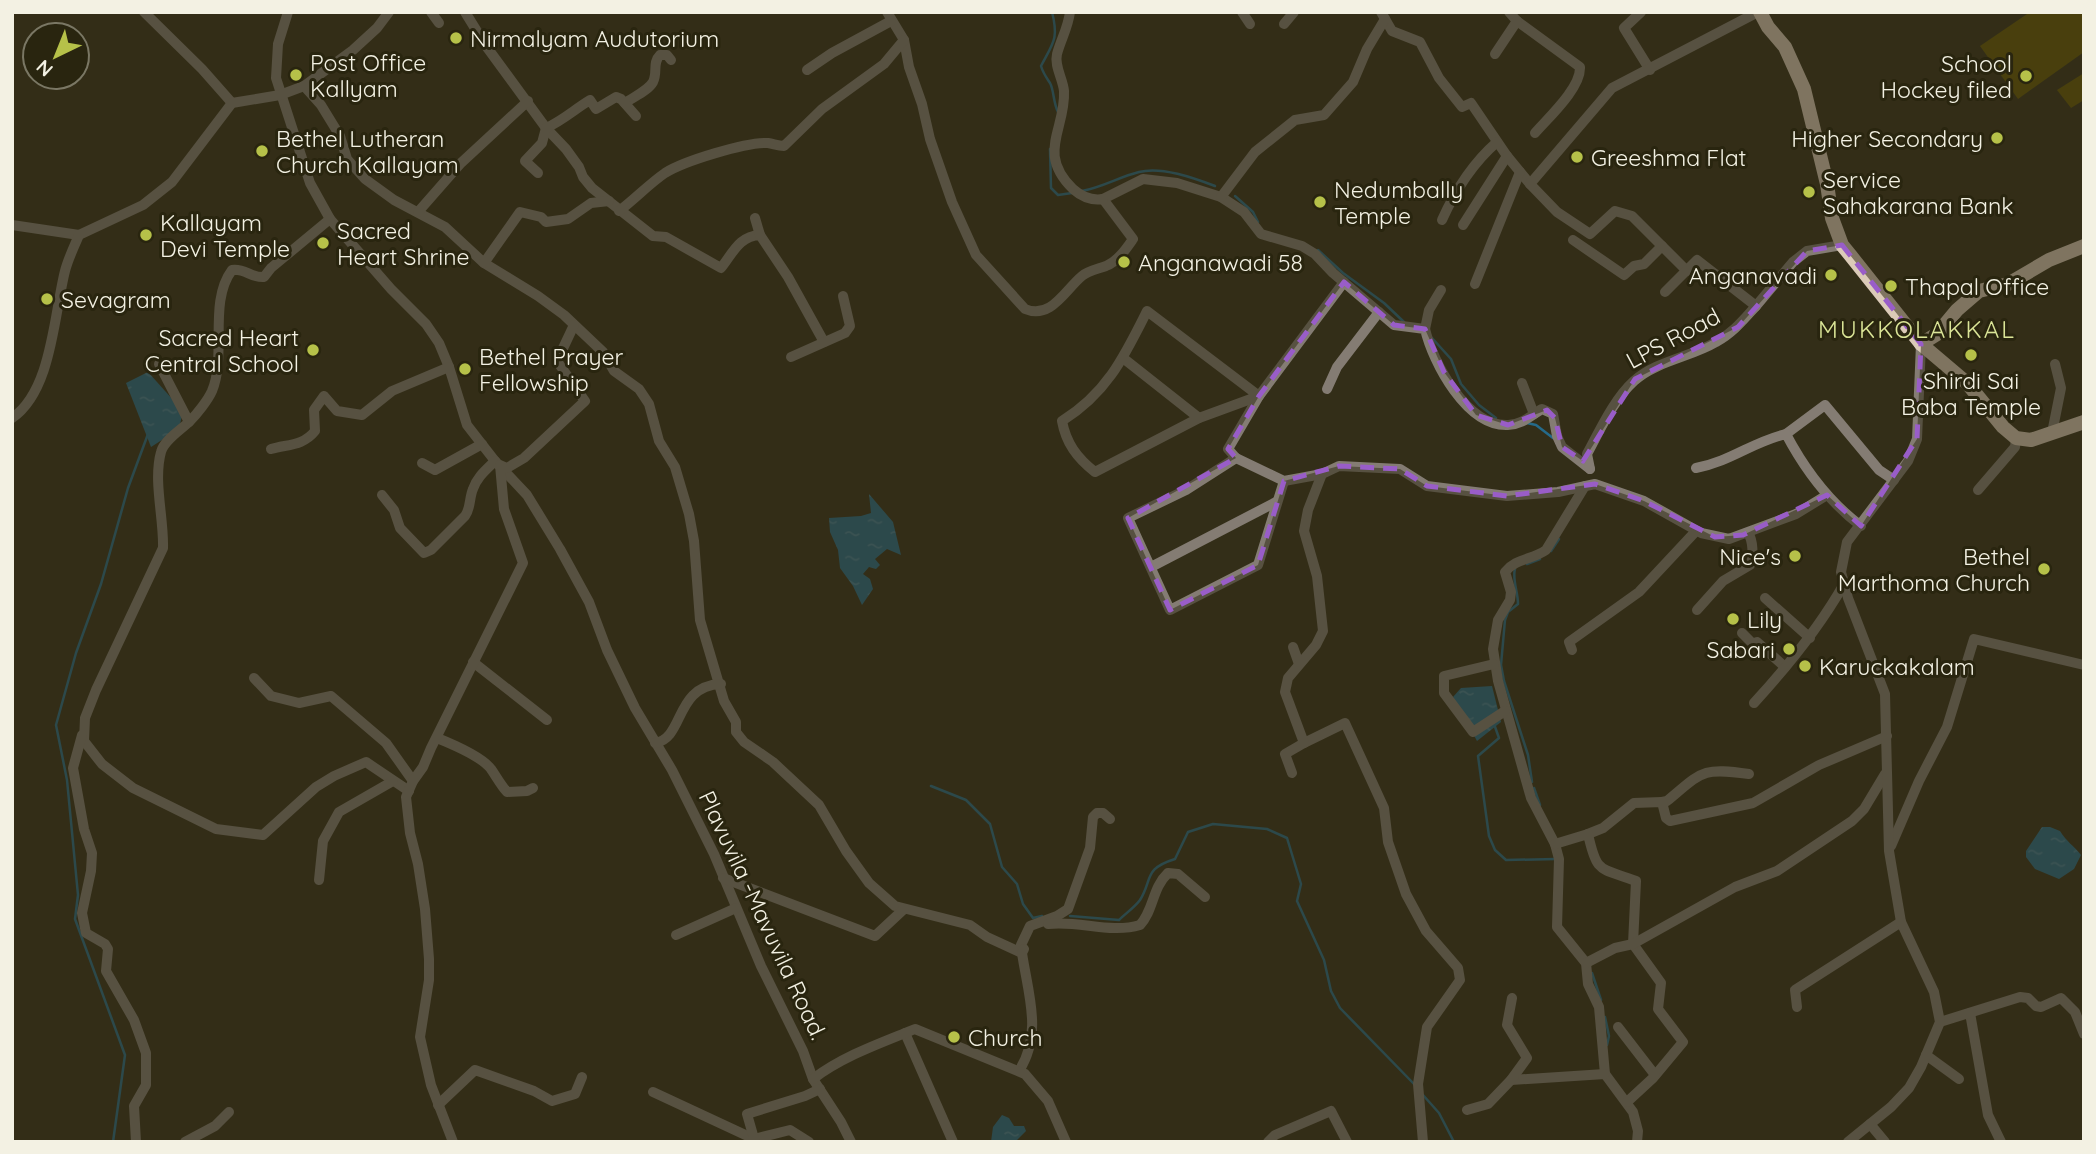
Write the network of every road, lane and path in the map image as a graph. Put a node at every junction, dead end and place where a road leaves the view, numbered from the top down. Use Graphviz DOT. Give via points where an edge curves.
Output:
graph roads {
  1 [pos="144,12"];
  2 [pos="288,12"];
  3 [pos="389,12"];
  4 [pos="431,12"];
  5 [pos="465,12"];
  6 [pos="1070,12"];
  7 [pos="1242,12"];
  8 [pos="1294,12"];
  9 [pos="1641,12"];
  10 [pos="1759,12"];
  11 [pos="1383,16"];
  12 [pos="889,17"];
  13 [pos="1513,17"];
  14 [pos="439,23"];
  15 [pos="1250,24"];
  16 [pos="1284,24"];
  17 [pos="904,40"];
  18 [pos="1495,54"];
  19 [pos="671,60"];
  20 [pos="807,70"];
  21 [pos="1650,70"];
  22 [pos="304,86"];
  23 [pos="280,95"];
  24 [pos="528,102"];
  25 [pos="232,103"];
  26 [pos="625,103"];
  27 [pos="636,116"];
  28 [pos="547,128"];
  29 [pos="1535,133"];
  30 [pos="1497,142"];
  31 [pos="1507,156"];
  32 [pos="1520,172"];
  33 [pos="538,173"];
  34 [pos="1530,184"];
  35 [pos="1222,197"];
  36 [pos="1103,199"];
  37 [pos="609,201"];
  38 [pos="619,211"];
  39 [pos="418,212"];
  40 [pos="755,218"];
  41 [pos="330,219"];
  42 [pos="1442,220"];
  43 [pos="12,225"];
  44 [pos="1463,225"];
  45 [pos="79,235"];
  46 [pos="760,235"];
  47 [pos="1573,240"];
  48 [pos="1842,244"];
  49 [pos="1662,246"];
  50 [pos="2084,246"];
  51 [pos="484,263"];
  52 [pos="1687,271"];
  53 [pos="1344,282"];
  54 [pos="1475,284"];
  55 [pos="1441,290"];
  56 [pos="1665,292"];
  57 [pos="843,296"];
  58 [pos="1756,306"];
  59 [pos="1379,313"];
  60 [pos="574,325"];
  61 [pos="1425,329"];
  62 [pos="824,342"];
  63 [pos="1920,344"];
  64 [pos="791,358"];
  65 [pos="1123,358"];
  66 [pos="159,363"];
  67 [pos="2055,364"];
  68 [pos="449,367"];
  69 [pos="1522,383"];
  70 [pos="1327,389"];
  71 [pos="1259,396"];
  72 [pos="1534,414"];
  73 [pos="12,418"];
  74 [pos="1199,418"];
  75 [pos="189,422"];
  76 [pos="2084,422"];
  77 [pos="2052,433"];
  78 [pos="1786,434"];
  79 [pos="2016,438"];
  80 [pos="482,444"];
  81 [pos="271,449"];
  82 [pos="1236,458"];
  83 [pos="422,463"];
  84 [pos="497,463"];
  85 [pos="1696,468"];
  86 [pos="1590,469"];
  87 [pos="1322,474"];
  88 [pos="1894,480"];
  89 [pos="1284,481"];
  90 [pos="1595,486"];
  91 [pos="1978,490"];
  92 [pos="382,495"];
  93 [pos="1827,495"];
  94 [pos="1276,502"];
  95 [pos="1860,526"];
  96 [pos="1696,531"];
  97 [pos="1748,533"];
  98 [pos="1151,567"];
  99 [pos="1844,584"];
  100 [pos="1765,598"];
  101 [pos="1697,610"];
  102 [pos="1742,632"];
  103 [pos="1810,638"];
  104 [pos="1293,647"];
  105 [pos="1572,650"];
  106 [pos="473,662"];
  107 [pos="1299,664"];
  108 [pos="1494,664"];
  109 [pos="2084,665"];
  110 [pos="1785,667"];
  111 [pos="254,678"];
  112 [pos="720,684"];
  113 [pos="1754,703"];
  114 [pos="1505,711"];
  115 [pos="547,720"];
  116 [pos="83,733"];
  117 [pos="1887,736"];
  118 [pos="437,738"];
  119 [pos="655,743"];
  120 [pos="1304,743"];
  121 [pos="1888,768"];
  122 [pos="1292,773"];
  123 [pos="1749,774"];
  124 [pos="394,781"];
  125 [pos="411,786"];
  126 [pos="533,788"];
  127 [pos="1662,802"];
  128 [pos="1111,819"];
  129 [pos="1588,834"];
  130 [pos="1556,844"];
  131 [pos="1889,851"];
  132 [pos="723,878"];
  133 [pos="319,880"];
  134 [pos="1205,897"];
  135 [pos="736,908"];
  136 [pos="904,909"];
  137 [pos="1902,922"];
  138 [pos="676,935"];
  139 [pos="1633,944"];
  140 [pos="1022,953"];
  141 [pos="1586,963"];
  142 [pos="1512,998"];
  143 [pos="1797,1007"];
  144 [pos="1970,1013"];
  145 [pos="1940,1022"];
  146 [pos="1618,1027"];
  147 [pos="2083,1027"];
  148 [pos="905,1033"];
  149 [pos="1926,1055"];
  150 [pos="1022,1070"];
  151 [pos="1605,1074"];
  152 [pos="1655,1075"];
  153 [pos="582,1077"];
  154 [pos="1959,1079"];
  155 [pos="1511,1080"];
  156 [pos="817,1084"];
  157 [pos="653,1092"];
  158 [pos="1627,1101"];
  159 [pos="438,1105"];
  160 [pos="1467,1110"];
  161 [pos="229,1112"];
  162 [pos="1870,1124"];
  163 [pos="755,1140"];
  164 [pos="136,1142"];
  165 [pos="185,1142"];
  166 [pos="453,1142"];
  167 [pos="809,1142"];
  168 [pos="851,1142"];
  169 [pos="953,1142"];
  170 [pos="1066,1142"];
  171 [pos="1268,1142"];
  172 [pos="1347,1142"];
  173 [pos="1423,1142"];
  174 [pos="1637,1142"];
  175 [pos="1848,1142"];
  176 [pos="1885,1142"];
  177 [pos="2001,1142"];
  1 -- 25 [label="street"];
  2 -- 23 [label="street, Plavuvila -Mavuvila Road." via="278,44"];
  3 -- 22 [label="street" via="353,50"];
  4 -- 14 [label="street"];
  5 -- 24 [label="street"];
  6 -- 36 [label="street" via="1057,58 1064,91 1055,132 1057,164 1063,178 1080,195"];
  7 -- 15 [label="street"];
  8 -- 16 [label="street"];
  9 -- 21 [label="street" via="1624,28"];
  10 -- 21 [label="street"];
  10 -- 48 [label="main road" via="1784,47 1804,89 1832,218"];
  11 -- 30 [label="street" via="1392,31 1420,42 1439,78 1462,107 1471,103"];
  11 -- 35 [label="street" via="1353,82 1324,116 1295,120 1255,152"];
  12 -- 17 [label="street"];
  12 -- 20 [label="street"];
  13 -- 18 [label="street"];
  13 -- 29 [label="street" via="1581,71 1578,82"];
  17 -- 36 [label="street" via="952,202 979,260 1020,306 1032,312 1054,306 1083,274 1110,265 1125,250 1133,239"];
  17 -- 38 [label="street" via="884,64 822,110 784,146 769,143 681,163"];
  19 -- 26 [label="street" via="664,54 657,57 651,85"];
  21 -- 34 [label="street" via="1612,88"];
  22 -- 23 [label="street"];
  22 -- 39 [label="street" via="340,136 352,166 378,190"];
  23 -- 25 [label="street"];
  23 -- 41 [label="street, Plavuvila -Mavuvila Road." via="310,183"];
  24 -- 28 [label="street"];
  24 -- 39 [label="street" via="461,163"];
  25 -- 45 [label="street" via="172,182 143,205"];
  26 -- 27 [label="street"];
  26 -- 28 [label="street" via="616,97 596,109 590,100"];
  28 -- 33 [label="street" via="542,143 526,161"];
  28 -- 37 [label="street" via="583,177"];
  30 -- 31 [label="street"];
  30 -- 42 [label="street" via="1451,200"];
  31 -- 32 [label="street"];
  31 -- 44 [label="street"];
  32 -- 34 [label="street"];
  32 -- 54 [label="street"];
  34 -- 49 [label="street" via="1557,212 1590,233 1615,211 1633,216"];
  35 -- 36 [label="street" via="1143,179"];
  35 -- 53 [label="street" via="1244,212 1261,234 1315,254"];
  37 -- 38 [label="street"];
  37 -- 51 [label="street" via="591,203 568,219 546,222 520,212"];
  38 -- 46 [label="street" via="653,236 666,237 722,268 738,244"];
  39 -- 51 [label="street" via="445,227"];
  40 -- 46 [label="street"];
  41 -- 68 [label="street, Plavuvila -Mavuvila Road." via="426,324"];
  41 -- 75 [label="street" via="264,277 237,269 226,276 212,391"];
  43 -- 45 [label="street"];
  45 -- 73 [label="street" via="65,268 52,347 27,407"];
  46 -- 62 [label="street"];
  47 -- 49 [label="street" via="1624,275"];
  48 -- 58 [label="street, LPS Road" via="1807,251"];
  48 -- 63 [label="main road"];
  49 -- 52 [label="street"];
  50 -- 63 [label="main road" via="2008,284 1979,291 1937,334"];
  51 -- 60 [label="street"];
  52 -- 56 [label="street"];
  52 -- 58 [label="street" via="1697,260 1702,262"];
  53 -- 59 [label="street"];
  53 -- 71 [label="street"];
  55 -- 61 [label="street" via="1429,310"];
  57 -- 62 [label="street" via="850,326"];
  58 -- 86 [label="street, LPS Road" via="1715,344 1635,379 1587,454"];
  59 -- 61 [label="street" via="1394,325"];
  59 -- 70 [label="street" via="1337,367"];
  60 -- 84 [label="street" via="557,361 585,401 524,458 508,468"];
  60 -- 112 [label="street" via="603,352 614,370 639,389 649,404 659,441 675,467 694,541 700,620"];
  61 -- 72 [label="street" via="1444,372 1476,415 1508,425"];
  62 -- 64 [label="street"];
  63 -- 79 [label="main road" via="1967,383"];
  63 -- 88 [label="street" via="1917,439"];
  65 -- 71 [label="street" via="1147,311"];
  65 -- 74 [label="street"];
  65 -- 74 [label="street" via="1084,407 1062,421 1065,438 1082,462 1096,472"];
  66 -- 75 [label="street"];
  67 -- 77 [label="street" via="2061,388"];
  68 -- 80 [label="street, Plavuvila -Mavuvila Road." via="467,425"];
  68 -- 81 [label="street" via="392,391 362,415 337,411 324,396 314,410 315,431 310,437"];
  69 -- 72 [label="street"];
  71 -- 74 [label="street"];
  71 -- 82 [label="street" via="1228,449"];
  72 -- 86 [label="street" via="1542,409 1553,414 1562,447"];
  75 -- 116 [label="street" via="161,448 163,548 96,690"];
  76 -- 77 [label="main road"];
  77 -- 79 [label="main road" via="2031,440"];
  78 -- 85 [label="street" via="1717,464"];
  78 -- 88 [label="street" via="1825,405 1879,470"];
  78 -- 93 [label="street" via="1810,477"];
  79 -- 91 [label="street" via="2015,447"];
  80 -- 83 [label="street" via="435,470"];
  80 -- 84 [label="street, Plavuvila -Mavuvila Road."];
  82 -- 89 [label="street"];
  82 -- 98 [label="street" via="1186,491 1128,518"];
  84 -- 92 [label="street" via="481,475 470,510 424,553 400,528"];
  84 -- 106 [label="street" via="504,509 523,564"];
  84 -- 119 [label="street, Plavuvila -Mavuvila Road." via="527,495 560,549"];
  86 -- 90 [label="street"];
  87 -- 89 [label="street"];
  87 -- 90 [label="street" via="1339,466 1390,467 1427,486 1507,496"];
  87 -- 107 [label="street" via="1304,531 1317,576 1323,631"];
  88 -- 95 [label="street"];
  89 -- 94 [label="street"];
  90 -- 96 [label="street" via="1644,501"];
  90 -- 108 [label="street" via="1546,550 1515,562 1505,572 1511,592 1498,620"];
  93 -- 95 [label="street"];
  93 -- 97 [label="street" via="1811,507"];
  94 -- 98 [label="street"];
  94 -- 98 [label="street" via="1258,565 1170,610"];
  95 -- 99 [label="street" via="1847,542 1840,572"];
  96 -- 97 [label="street" via="1729,539"];
  96 -- 105 [label="street" via="1639,592 1569,642"];
  97 -- 101 [label="street" via="1750,565 1723,581"];
  99 -- 103 [label="street"];
  99 -- 117 [label="street" via="1885,694"];
  100 -- 103 [label="street"];
  102 -- 110 [label="street"];
  103 -- 110 [label="street"];
  104 -- 107 [label="street"];
  106 -- 115 [label="street"];
  106 -- 118 [label="street"];
  107 -- 120 [label="street" via="1288,678 1285,692"];
  108 -- 114 [label="street"];
  108 -- 114 [label="street" via="1444,676 1444,693 1473,732"];
  109 -- 131 [label="street" via="1974,639 1947,727"];
  110 -- 113 [label="street"];
  111 -- 125 [label="street" via="271,696 299,703 331,696 386,743"];
  112 -- 119 [label="street" via="709,685 687,700 670,734"];
  112 -- 136 [label="street" via="744,743 773,762 819,805 869,883"];
  114 -- 130 [label="street" via="1531,798"];
  116 -- 124 [label="street" via="102,764 136,790 216,829 263,835 316,787 366,762"];
  116 -- 164 [label="street" via="73,768 92,864 82,918 86,933 108,949 106,971 134,1020 146,1053 146,1086 134,1106"];
  117 -- 121 [label="street"];
  117 -- 127 [label="street" via="1819,765 1754,803 1670,821"];
  118 -- 125 [label="street"];
  118 -- 126 [label="street" via="480,760 507,792"];
  119 -- 132 [label="street, Plavuvila -Mavuvila Road."];
  120 -- 122 [label="street" via="1285,754"];
  120 -- 173 [label="street" via="1345,723 1384,808 1388,842 1406,894 1426,931 1458,968 1460,981 1427,1027 1418,1088"];
  121 -- 131 [label="street"];
  121 -- 139 [label="street" via="1852,821 1777,871 1735,887"];
  123 -- 127 [label="street" via="1706,771"];
  124 -- 125 [label="street"];
  124 -- 133 [label="street" via="339,812 323,841"];
  125 -- 159 [label="street" via="406,797 429,959 419,1037"];
  127 -- 129 [label="street" via="1634,803"];
  128 -- 140 [label="street" via="1103,813 1093,817 1090,848 1070,904 1060,914 1030,926"];
  129 -- 130 [label="street"];
  129 -- 139 [label="street" via="1598,866 1636,881"];
  130 -- 141 [label="street" via="1557,927"];
  131 -- 137 [label="street"];
  132 -- 135 [label="street, Plavuvila -Mavuvila Road."];
  132 -- 136 [label="street" via="875,936"];
  134 -- 140 [label="street" via="1178,874 1168,873 1140,925 1127,929 1047,925 1034,930"];
  135 -- 138 [label="street"];
  135 -- 156 [label="street, Plavuvila -Mavuvila Road."];
  136 -- 140 [label="street" via="971,925"];
  137 -- 143 [label="street" via="1795,990"];
  137 -- 145 [label="street" via="1934,992"];
  139 -- 141 [label="street"];
  139 -- 152 [label="street" via="1661,983 1658,1009 1684,1042"];
  140 -- 150 [label="street" via="1033,1027"];
  141 -- 151 [label="street" via="1588,984 1600,1007"];
  142 -- 155 [label="street" via="1507,1025 1527,1058"];
  144 -- 145 [label="street"];
  144 -- 147 [label="street" via="2020,998 2041,1007 2061,998"];
  144 -- 177 [label="street" via="1988,1115"];
  145 -- 149 [label="street"];
  146 -- 152 [label="street"];
  148 -- 150 [label="street" via="915,1029"];
  148 -- 156 [label="street, Plavuvila -Mavuvila Road." via="825,1069"];
  148 -- 169 [label="street"];
  149 -- 154 [label="street"];
  149 -- 162 [label="street" via="1909,1088"];
  150 -- 170 [label="street" via="1048,1101"];
  151 -- 155 [label="street"];
  151 -- 158 [label="street"];
  152 -- 158 [label="street"];
  153 -- 159 [label="street" via="575,1094 552,1101 475,1070"];
  155 -- 160 [label="street" via="1488,1104"];
  156 -- 163 [label="street" via="805,1096 747,1114"];
  156 -- 168 [label="street"];
  157 -- 163 [label="street"];
  158 -- 174 [label="street" via="1637,1126"];
  159 -- 166 [label="street"];
  161 -- 165 [label="street" via="215,1126"];
  162 -- 175 [label="street"];
  162 -- 176 [label="street"];
  163 -- 167 [label="street" via="790,1130"];
  171 -- 172 [label="street" via="1331,1111"];
}
